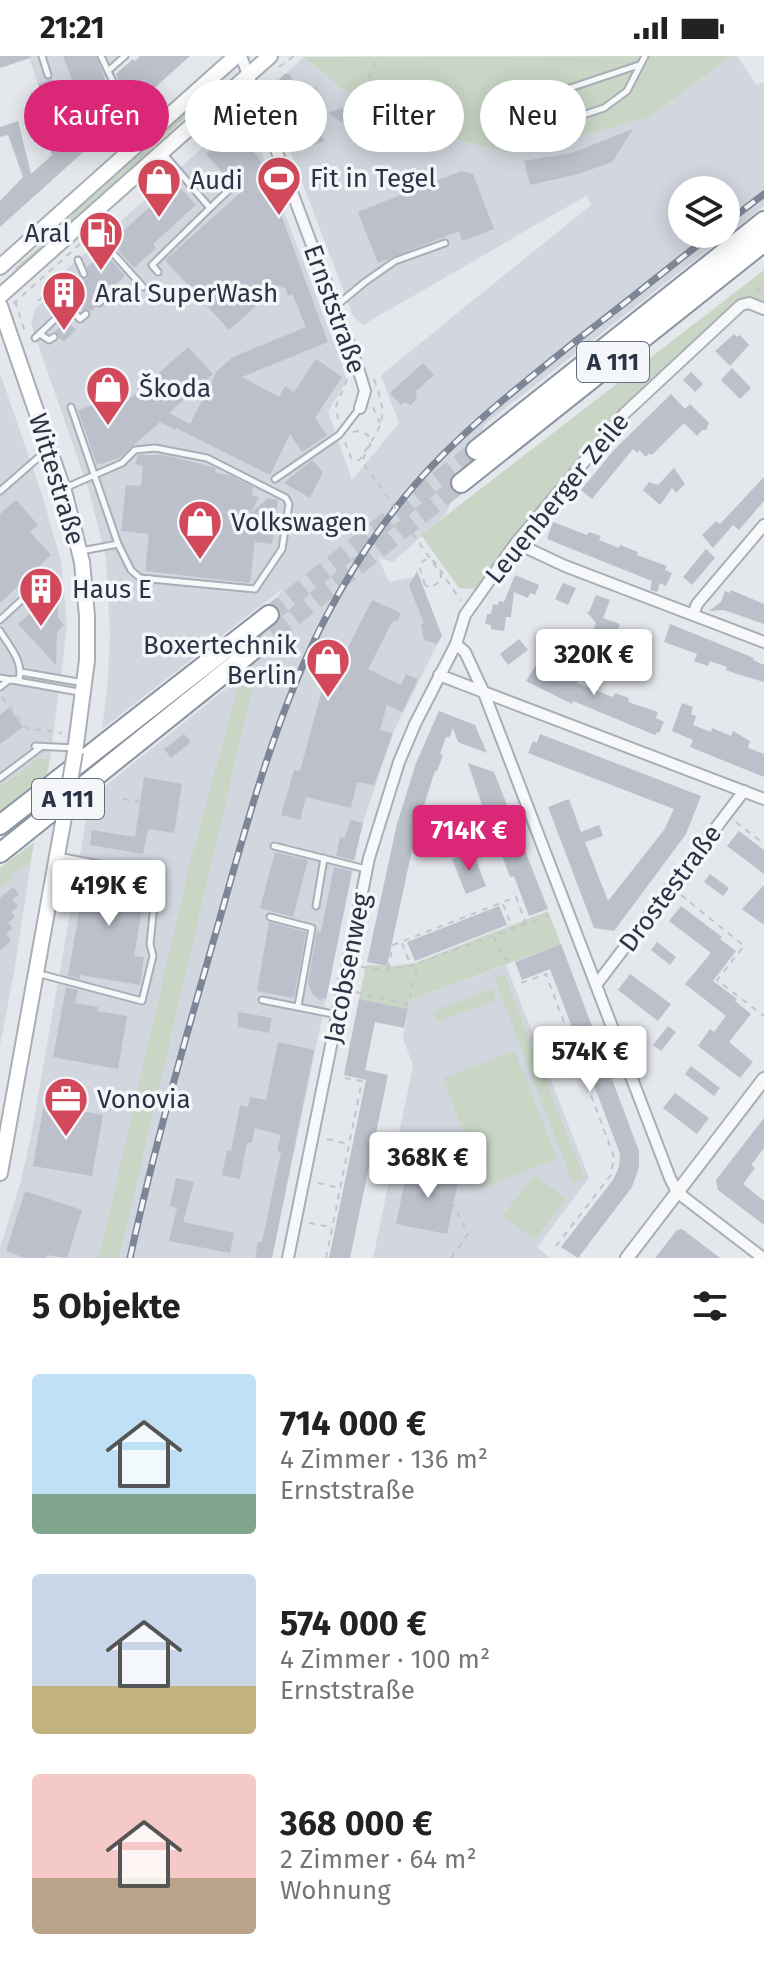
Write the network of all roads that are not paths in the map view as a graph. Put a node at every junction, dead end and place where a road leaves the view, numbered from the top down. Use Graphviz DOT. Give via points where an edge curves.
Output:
graph roads {
  1 [pos="42,56"];
  2 [pos="101,56"];
  3 [pos="125,56"];
  4 [pos="238,56"];
  5 [pos="645,56"];
  6 [pos="272,63"];
  7 [pos="639,65"];
  8 [pos="108,71"];
  9 [pos="48,75"];
  10 [pos="248,75"];
  11 [pos="112,80"];
  12 [pos="169,146"];
  13 [pos="162,152"];
  14 [pos="231,188"];
  15 [pos="210,208"];
  16 [pos="84,221"];
  17 [pos="764,221"];
  18 [pos="764,242"];
  19 [pos="445,243"];
  20 [pos="78,260"];
  21 [pos="0,267"];
  22 [pos="158,272"];
  23 [pos="74,276"];
  24 [pos="50,285"];
  25 [pos="143,287"];
  26 [pos="101,294"];
  27 [pos="0,296"];
  28 [pos="99,303"];
  29 [pos="72,306"];
  30 [pos="335,306"];
  31 [pos="764,309"];
  32 [pos="1,310"];
  33 [pos="86,314"];
  34 [pos="69,323"];
  35 [pos="54,337"];
  36 [pos="71,407"];
  37 [pos="360,408"];
  38 [pos="50,448"];
  39 [pos="476,450"];
  40 [pos="95,474"];
  41 [pos="275,479"];
  42 [pos="461,483"];
  43 [pos="63,489"];
  44 [pos="0,491"];
  45 [pos="764,525"];
  46 [pos="516,543"];
  47 [pos="118,544"];
  48 [pos="80,551"];
  49 [pos="50,574"];
  50 [pos="269,615"];
  51 [pos="693,615"];
  52 [pos="0,620"];
  53 [pos="0,631"];
  54 [pos="764,642"];
  55 [pos="456,644"];
  56 [pos="252,651"];
  57 [pos="21,672"];
  58 [pos="439,675"];
  59 [pos="0,678"];
  60 [pos="9,680"];
  61 [pos="0,687"];
  62 [pos="84,688"];
  63 [pos="484,693"];
  64 [pos="75,750"];
  65 [pos="0,778"];
  66 [pos="744,791"];
  67 [pos="764,799"];
  68 [pos="0,825"];
  69 [pos="274,846"];
  70 [pos="0,853"];
  71 [pos="57,856"];
  72 [pos="324,858"];
  73 [pos="367,869"];
  74 [pos="316,906"];
  75 [pos="270,917"];
  76 [pos="36,974"];
  77 [pos="596,985"];
  78 [pos="262,1000"];
  79 [pos="298,1006"];
  80 [pos="339,1015"];
  81 [pos="764,1079"];
  82 [pos="0,1173"];
  83 [pos="677,1192"];
  84 [pos="288,1258"];
  85 [pos="627,1258"];
  86 [pos="763,1258"];
  1 -- 9 [label="lane"];
  2 -- 8 [label="lane"];
  3 -- 8 [label="lane"];
  4 -- 10 [label="street, Ernststraße"];
  4 -- 21 [label="main road"];
  5 -- 7 [label="lane"];
  6 -- 10 [label="main road"];
  7 -- 7 [label="lane" via="627,91 604,108 552,125 543,109 549,95"];
  8 -- 11 [label="lane"];
  10 -- 12 [label="main road"];
  10 -- 30 [label="street, Ernststraße"];
  13 -- 15 [label="lane"];
  13 -- 16 [label="main road"];
  14 -- 15 [label="lane"];
  15 -- 22 [label="lane" via="152,265"];
  16 -- 25 [label="lane"];
  16 -- 27 [label="main road"];
  17 -- 39 [label="highway, A 111"];
  18 -- 42 [label="highway, A 111"];
  19 -- 30 [label="lane" via="395,261"];
  20 -- 23 [label="lane" via="82,272"];
  24 -- 29 [label="lane"];
  26 -- 28 [label="lane" via="105,297"];
  29 -- 33 [label="lane" via="80,319"];
  29 -- 34 [label="lane"];
  29 -- 35 [label="lane" via="38,336"];
  30 -- 37 [label="street, Ernststraße" via="365,391"];
  31 -- 46 [label="street, Leuenberger Zeile" via="741,305 625,413"];
  32 -- 38 [label="main road, Wittestraße"];
  36 -- 40 [label="lane"];
  37 -- 41 [label="lane" via="333,440"];
  38 -- 43 [label="main road, Wittestraße"];
  38 -- 44 [label="lane"];
  40 -- 43 [label="lane"];
  40 -- 47 [label="lane"];
  40 -- 47 [label="lane" via="122,463 139,448 192,453 289,504 282,549 255,589 140,578"];
  43 -- 48 [label="main road, Wittestraße"];
  45 -- 51 [label="street"];
  46 -- 51 [label="street"];
  46 -- 55 [label="street, Leuenberger Zeile" via="465,615"];
  47 -- 48 [label="lane"];
  48 -- 62 [label="main road, Wittestraße" via="87,616"];
  49 -- 52 [label="lane"];
  50 -- 68 [label="highway, A 111"];
  51 -- 54 [label="street"];
  53 -- 57 [label="lane"];
  55 -- 58 [label="street, Jacobsenweg"];
  55 -- 63 [label="street"];
  56 -- 70 [label="highway, A 111"];
  57 -- 60 [label="lane" via="19,679"];
  57 -- 62 [label="lane"];
  58 -- 63 [label="street"];
  58 -- 73 [label="street, Jacobsenweg" via="399,762"];
  59 -- 60 [label="lane"];
  60 -- 61 [label="lane"];
  60 -- 62 [label="lane"];
  62 -- 64 [label="main road, Wittestraße"];
  63 -- 66 [label="street"];
  63 -- 77 [label="street"];
  64 -- 65 [label="lane" via="38,746"];
  64 -- 71 [label="main road, Wittestraße, bridge"];
  66 -- 67 [label="street"];
  66 -- 77 [label="street, Drostestraße"];
  69 -- 72 [label="lane"];
  71 -- 76 [label="main road"];
  71 -- 76 [label="lane" via="157,875 153,956 142,1001"];
  72 -- 73 [label="lane"];
  72 -- 74 [label="lane"];
  73 -- 80 [label="street, Jacobsenweg"];
  75 -- 79 [label="lane" via="312,928"];
  76 -- 82 [label="main road"];
  77 -- 83 [label="street"];
  78 -- 79 [label="lane"];
  79 -- 80 [label="lane"];
  80 -- 84 [label="street, Jacobsenweg"];
  81 -- 83 [label="street"];
  83 -- 85 [label="street"];
  83 -- 86 [label="street"];
}
